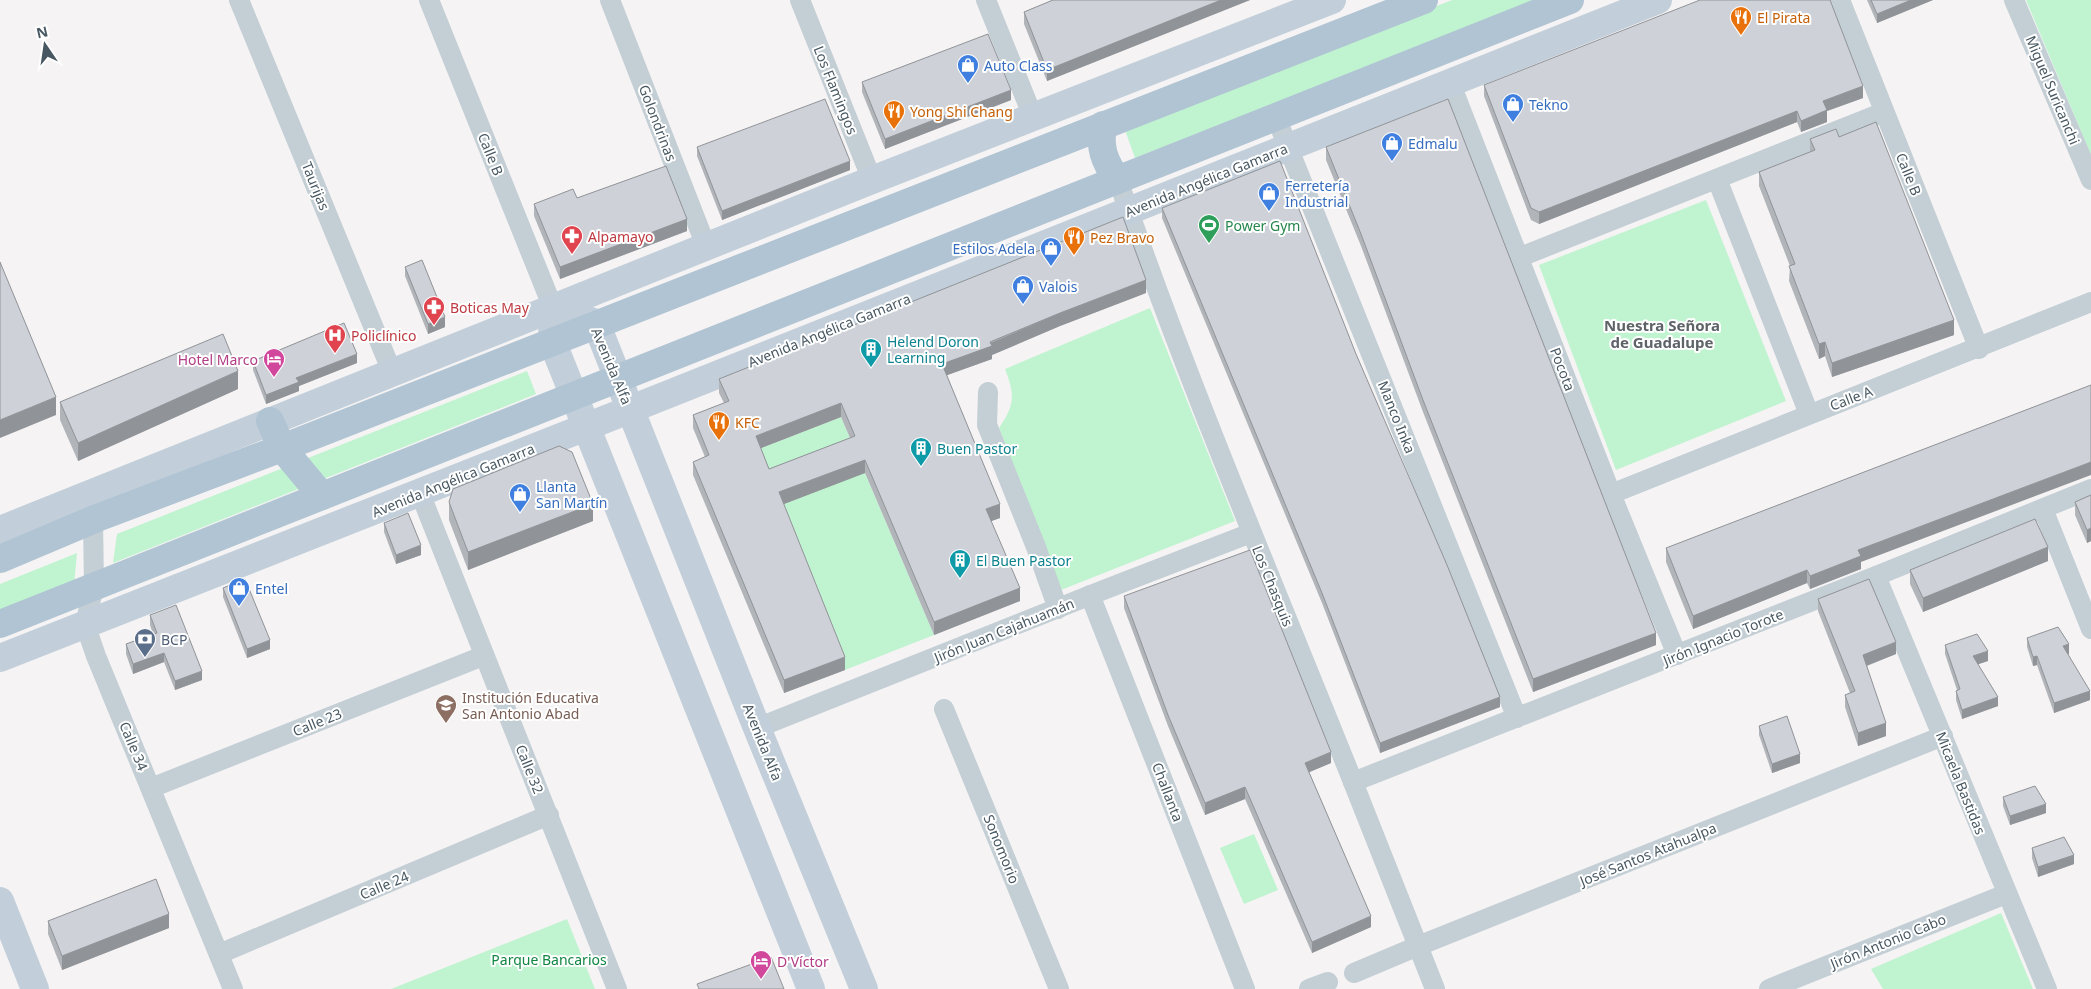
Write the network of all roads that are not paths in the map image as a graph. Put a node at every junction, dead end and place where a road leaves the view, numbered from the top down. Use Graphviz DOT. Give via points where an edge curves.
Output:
graph roads {
  1 [pos="239,0"];
  2 [pos="428,0"];
  3 [pos="610,0"];
  4 [pos="800,0"];
  5 [pos="986,0"];
  6 [pos="1332,0"];
  7 [pos="1398,0"];
  8 [pos="1424,0"];
  9 [pos="1570,0"];
  10 [pos="1658,0"];
  11 [pos="1840,0"];
  12 [pos="2014,0"];
  13 [pos="1361,26"];
  14 [pos="1450,82"];
  15 [pos="1884,112"];
  16 [pos="1034,117"];
  17 [pos="1276,117"];
  18 [pos="1103,125"];
  19 [pos="1287,146"];
  20 [pos="1717,179"];
  21 [pos="872,180"];
  22 [pos="1118,180"];
  23 [pos="2091,180"];
  24 [pos="1129,211"];
  25 [pos="706,246"];
  26 [pos="1520,257"];
  27 [pos="2091,302"];
  28 [pos="553,308"];
  29 [pos="596,323"];
  30 [pos="552,341"];
  31 [pos="1979,349"];
  32 [pos="392,372"];
  33 [pos="619,378"];
  34 [pos="988,392"];
  35 [pos="574,396"];
  36 [pos="631,409"];
  37 [pos="1808,414"];
  38 [pos="270,421"];
  39 [pos="586,427"];
  40 [pos="282,448"];
  41 [pos="2091,489"];
  42 [pos="420,493"];
  43 [pos="1611,494"];
  44 [pos="322,496"];
  45 [pos="88,508"];
  46 [pos="2043,508"];
  47 [pos="0,530"];
  48 [pos="1251,533"];
  49 [pos="0,559"];
  50 [pos="1876,576"];
  51 [pos="94,587"];
  52 [pos="1090,595"];
  53 [pos="1058,609"];
  54 [pos="0,624"];
  55 [pos="85,624"];
  56 [pos="2091,629"];
  57 [pos="1677,655"];
  58 [pos="483,656"];
  59 [pos="0,658"];
  60 [pos="944,709"];
  61 [pos="1517,718"];
  62 [pos="757,728"];
  63 [pos="1943,736"];
  64 [pos="1353,782"];
  65 [pos="152,788"];
  66 [pos="549,815"];
  67 [pos="2006,894"];
  68 [pos="0,901"];
  69 [pos="1418,946"];
  70 [pos="219,954"];
  71 [pos="1354,973"];
  72 [pos="35,989"];
  73 [pos="233,989"];
  74 [pos="617,989"];
  75 [pos="811,989"];
  76 [pos="864,989"];
  77 [pos="1059,989"];
  78 [pos="1245,989"];
  79 [pos="1435,989"];
  80 [pos="1769,989"];
  81 [pos="2047,989"];
  1 -- 32 [label="street, Taurijas"];
  2 -- 28 [label="street, Calle B"];
  3 -- 25 [label="street, Golondrinas"];
  4 -- 21 [label="street, Los Flamingos"];
  5 -- 16 [label="street"];
  6 -- 16 [label="main road"];
  7 -- 13 [label="main road"];
  8 -- 13 [label="main road"];
  9 -- 17 [label="main road"];
  10 -- 14 [label="main road, Avenida Angélica Gamarra"];
  11 -- 15 [label="street, Calle B"];
  12 -- 23 [label="street, Miguel Suricanchi"];
  13 -- 18 [label="main road"];
  14 -- 19 [label="main road, Avenida Angélica Gamarra"];
  14 -- 26 [label="street, Pocota"];
  15 -- 20 [label="street"];
  15 -- 31 [label="street, Calle B"];
  16 -- 21 [label="main road"];
  17 -- 19 [label="street, Manco Inka"];
  17 -- 22 [label="main road"];
  18 -- 22 [label="main road" via="1100,139 1102,154"];
  18 -- 29 [label="main road"];
  19 -- 24 [label="main road, Avenida Angélica Gamarra"];
  19 -- 61 [label="street, Manco Inka"];
  20 -- 26 [label="street"];
  20 -- 37 [label="street"];
  21 -- 25 [label="main road"];
  22 -- 24 [label="street, Los Chasquis"];
  22 -- 33 [label="main road"];
  24 -- 36 [label="main road, Avenida Angélica Gamarra"];
  24 -- 48 [label="street, Los Chasquis"];
  25 -- 28 [label="main road"];
  26 -- 43 [label="street, Pocota"];
  27 -- 31 [label="street, Calle A"];
  28 -- 29 [label="main road, Avenida Alfa"];
  28 -- 30 [label="main road"];
  28 -- 32 [label="main road"];
  29 -- 30 [label="main road"];
  29 -- 33 [label="main road, Avenida Alfa"];
  30 -- 35 [label="main road"];
  30 -- 40 [label="main road"];
  31 -- 37 [label="street, Calle A"];
  32 -- 38 [label="main road"];
  33 -- 35 [label="main road"];
  33 -- 36 [label="main road, Avenida Alfa"];
  34 -- 53 [label="street" via="987,425"];
  35 -- 39 [label="main road"];
  35 -- 44 [label="main road"];
  36 -- 39 [label="main road, Avenida Angélica Gamarra"];
  36 -- 62 [label="main road, Avenida Alfa"];
  37 -- 43 [label="street, Calle A"];
  38 -- 40 [label="main road"];
  38 -- 45 [label="main road"];
  39 -- 42 [label="main road, Avenida Angélica Gamarra"];
  39 -- 75 [label="main road"];
  40 -- 44 [label="main road"];
  40 -- 45 [label="main road"];
  41 -- 46 [label="street, Jirón Ignacio Torote"];
  42 -- 55 [label="main road, Avenida Angélica Gamarra"];
  42 -- 58 [label="street, Calle 32"];
  43 -- 57 [label="street, Pocota"];
  44 -- 51 [label="main road"];
  45 -- 47 [label="main road"];
  45 -- 49 [label="main road"];
  45 -- 51 [label="street"];
  46 -- 50 [label="street, Jirón Ignacio Torote"];
  46 -- 56 [label="street"];
  48 -- 52 [label="street, Jirón Juan Cajahuamán"];
  48 -- 64 [label="street, Los Chasquis"];
  50 -- 57 [label="street, Jirón Ignacio Torote"];
  50 -- 63 [label="street, Micaela Bastidas"];
  51 -- 54 [label="main road"];
  51 -- 55 [label="street"];
  52 -- 53 [label="street, Jirón Juan Cajahuamán"];
  52 -- 78 [label="street, Challanta"];
  53 -- 62 [label="street, Jirón Juan Cajahuamán"];
  55 -- 59 [label="main road, Avenida Angélica Gamarra"];
  55 -- 65 [label="street, Calle 34"];
  57 -- 61 [label="street, Jirón Ignacio Torote"];
  58 -- 65 [label="street, Calle 23"];
  58 -- 66 [label="street, Calle 32"];
  60 -- 77 [label="street, Sonomorio"];
  61 -- 64 [label="street, Jirón Ignacio Torote"];
  62 -- 76 [label="main road, Avenida Alfa"];
  63 -- 67 [label="street, Micaela Bastidas"];
  63 -- 69 [label="street, José Santos Atahualpa"];
  64 -- 69 [label="street, Los Chasquis"];
  65 -- 70 [label="street, Calle 34"];
  66 -- 70 [label="street, Calle 24"];
  66 -- 74 [label="street, Calle 32"];
  67 -- 80 [label="street, Jirón Antonio Cabo"];
  67 -- 81 [label="street, Micaela Bastidas"];
  68 -- 72 [label="main road"];
  69 -- 71 [label="street, José Santos Atahualpa"];
  69 -- 79 [label="street, Los Chasquis"];
  70 -- 73 [label="street, Calle 34"];
}
